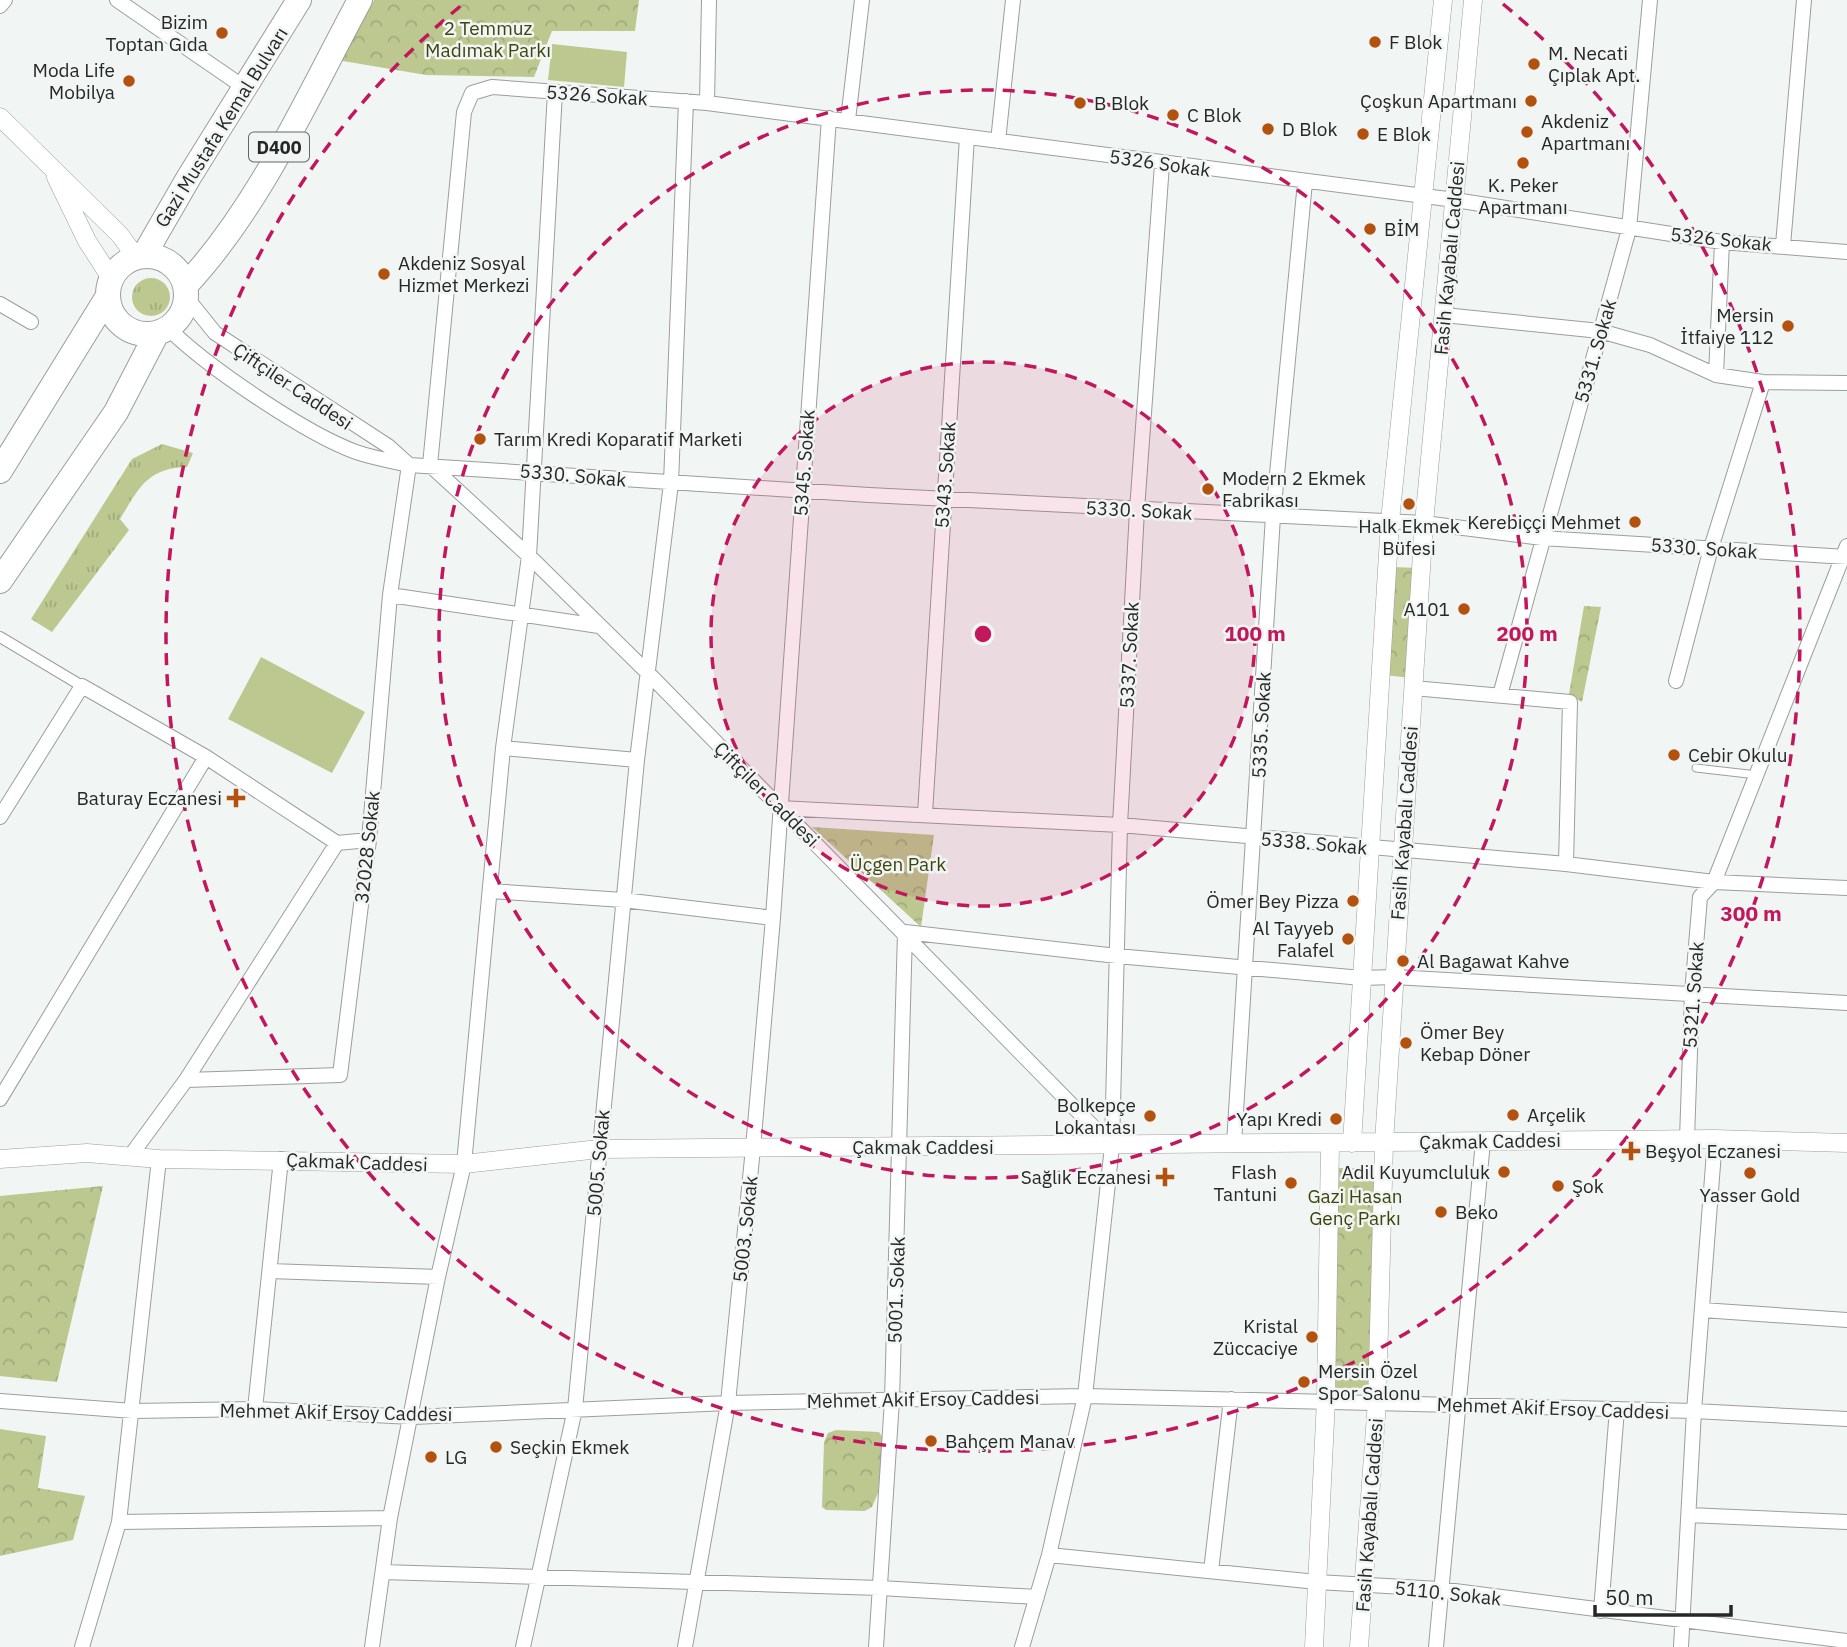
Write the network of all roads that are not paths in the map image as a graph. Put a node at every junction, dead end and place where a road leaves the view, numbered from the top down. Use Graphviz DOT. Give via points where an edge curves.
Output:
graph roads {
  1 [pos="5,0"];
  2 [pos="117,0"];
  3 [pos="299,0"];
  4 [pos="360,0"];
  5 [pos="709,0"];
  6 [pos="862,0"];
  7 [pos="1013,0"];
  8 [pos="1443,0"];
  9 [pos="1473,0"];
  10 [pos="1650,0"];
  11 [pos="1804,0"];
  12 [pos="0,6"];
  13 [pos="245,88"];
  14 [pos="555,92"];
  15 [pos="686,101"];
  16 [pos="707,103"];
  17 [pos="0,117"];
  18 [pos="829,118"];
  19 [pos="848,120"];
  20 [pos="967,137"];
  21 [pos="998,141"];
  22 [pos="50,164"];
  23 [pos="1162,164"];
  24 [pos="1305,182"];
  25 [pos="1423,197"];
  26 [pos="1455,200"];
  27 [pos="1629,229"];
  28 [pos="1723,242"];
  29 [pos="1783,245"];
  30 [pos="1847,252"];
  31 [pos="140,256"];
  32 [pos="109,287"];
  33 [pos="186,291"];
  34 [pos="0,304"];
  35 [pos="1444,316"];
  36 [pos="31,322"];
  37 [pos="163,330"];
  38 [pos="1601,331"];
  39 [pos="1716,375"];
  40 [pos="1763,382"];
  41 [pos="1847,383"];
  42 [pos="409,465"];
  43 [pos="430,465"];
  44 [pos="0,471"];
  45 [pos="533,471"];
  46 [pos="671,483"];
  47 [pos="802,490"];
  48 [pos="943,499"];
  49 [pos="1137,510"];
  50 [pos="1273,516"];
  51 [pos="1390,521"];
  52 [pos="1424,523"];
  53 [pos="1542,538"];
  54 [pos="1711,548"];
  55 [pos="1846,554"];
  56 [pos="529,556"];
  57 [pos="0,581"];
  58 [pos="390,595"];
  59 [pos="522,613"];
  60 [pos="599,626"];
  61 [pos="0,637"];
  62 [pos="649,674"];
  63 [pos="1676,681"];
  64 [pos="82,686"];
  65 [pos="1413,688"];
  66 [pos="1500,695"];
  67 [pos="503,748"];
  68 [pos="206,757"];
  69 [pos="637,760"];
  70 [pos="1696,768"];
  71 [pos="1757,775"];
  72 [pos="779,808"];
  73 [pos="925,814"];
  74 [pos="0,817"];
  75 [pos="1120,825"];
  76 [pos="1254,837"];
  77 [pos="369,840"];
  78 [pos="337,843"];
  79 [pos="1370,848"];
  80 [pos="1403,851"];
  81 [pos="1566,864"];
  82 [pos="1714,882"];
  83 [pos="1847,888"];
  84 [pos="490,891"];
  85 [pos="623,900"];
  86 [pos="773,918"];
  87 [pos="905,932"];
  88 [pos="1117,956"];
  89 [pos="1246,968"];
  90 [pos="1394,977"];
  91 [pos="1362,978"];
  92 [pos="1692,994"];
  93 [pos="1847,1003"];
  94 [pos="186,1080"];
  95 [pos="0,1099"];
  96 [pos="1687,1139"];
  97 [pos="1715,1139"];
  98 [pos="1483,1141"];
  99 [pos="1384,1142"];
  100 [pos="1330,1143"];
  101 [pos="1352,1143"];
  102 [pos="1847,1143"];
  103 [pos="1234,1144"];
  104 [pos="1112,1146"];
  105 [pos="901,1147"];
  106 [pos="753,1148"];
  107 [pos="599,1149"];
  108 [pos="131,1155"];
  109 [pos="0,1159"];
  110 [pos="159,1159"];
  111 [pos="281,1159"];
  112 [pos="464,1164"];
  113 [pos="270,1271"];
  114 [pos="438,1277"];
  115 [pos="1702,1310"];
  116 [pos="1847,1320"];
  117 [pos="1085,1396"];
  118 [pos="1231,1399"];
  119 [pos="892,1400"];
  120 [pos="0,1401"];
  121 [pos="1326,1401"];
  122 [pos="1377,1402"];
  123 [pos="727,1403"];
  124 [pos="1460,1405"];
  125 [pos="255,1409"];
  126 [pos="575,1409"];
  127 [pos="1617,1409"];
  128 [pos="133,1411"];
  129 [pos="1694,1412"];
  130 [pos="412,1417"];
  131 [pos="1847,1419"];
  132 [pos="1689,1515"];
  133 [pos="390,1518"];
  134 [pos="119,1522"];
  135 [pos="1847,1522"];
  136 [pos="1049,1555"];
  137 [pos="1211,1571"];
  138 [pos="383,1572"];
  139 [pos="536,1579"];
  140 [pos="1317,1582"];
  141 [pos="696,1583"];
  142 [pos="1363,1585"];
  143 [pos="880,1588"];
  144 [pos="1439,1590"];
  145 [pos="1037,1597"];
  146 [pos="1601,1611"];
  147 [pos="1682,1622"];
  148 [pos="1770,1639"];
  149 [pos="1847,1641"];
  150 [pos="82,1647"];
  151 [pos="372,1647"];
  152 [pos="523,1647"];
  153 [pos="685,1647"];
  154 [pos="876,1647"];
  155 [pos="1023,1647"];
  156 [pos="1314,1647"];
  157 [pos="1359,1647"];
  158 [pos="1436,1647"];
  159 [pos="1682,1647"];
  1 -- 12 [label="street"];
  2 -- 13 [label="street"];
  3 -- 13 [label="highway, Gazi Mustafa Kemal Bulvarı / D400"];
  4 -- 33 [label="highway, D400" via="244,211"];
  5 -- 16 [label="street"];
  6 -- 19 [label="street"];
  7 -- 21 [label="street"];
  8 -- 25 [label="street, Fasih Kayabalı Caddesi"];
  9 -- 26 [label="street, Fasih Kayabalı Caddesi"];
  10 -- 27 [label="street, 5331. Sokak"];
  11 -- 29 [label="street"];
  13 -- 31 [label="highway, Gazi Mustafa Kemal Bulvarı / D400"];
  14 -- 15 [label="street, 5326 Sokak"];
  14 -- 43 [label="street, 5326 Sokak" via="492,87 472,93 464,112"];
  14 -- 45 [label="street"];
  15 -- 16 [label="street, 5326 Sokak"];
  15 -- 46 [label="street, 5005. Sokak"];
  16 -- 18 [label="street, 5326 Sokak"];
  17 -- 22 [label="street"];
  18 -- 19 [label="street, 5326 Sokak"];
  18 -- 47 [label="street, 5345. Sokak"];
  19 -- 20 [label="street, 5326 Sokak"];
  20 -- 21 [label="street, 5326 Sokak"];
  20 -- 48 [label="street, 5343. Sokak"];
  21 -- 23 [label="street, 5326 Sokak"];
  22 -- 31 [label="street"];
  22 -- 32 [label="street"];
  23 -- 24 [label="street, 5326 Sokak"];
  23 -- 49 [label="street, 5337. Sokak"];
  24 -- 25 [label="street, 5326 Sokak"];
  24 -- 50 [label="street, 5335. Sokak"];
  25 -- 26 [label="street, 5326 Sokak"];
  25 -- 51 [label="street, Fasih Kayabalı Caddesi"];
  26 -- 27 [label="street, 5326 Sokak"];
  26 -- 35 [label="street, Fasih Kayabalı Caddesi"];
  27 -- 28 [label="street, 5326 Sokak"];
  27 -- 38 [label="street, 5331. Sokak"];
  28 -- 29 [label="street, 5326 Sokak"];
  28 -- 39 [label="street"];
  29 -- 30 [label="street, 5326 Sokak"];
  31 -- 32 [label="highway" via="121,265"];
  31 -- 33 [label="highway" via="174,266"];
  32 -- 37 [label="highway" via="110,307 123,326 145,334"];
  32 -- 44 [label="highway"];
  33 -- 37 [label="highway" via="184,309"];
  33 -- 42 [label="street, Çiftçiler Caddesi" via="215,333 388,446"];
  34 -- 36 [label="street"];
  35 -- 38 [label="street"];
  35 -- 52 [label="street, Fasih Kayabalı Caddesi"];
  37 -- 42 [label="street, Çiftçiler Caddesi" via="291,418 355,452"];
  37 -- 57 [label="highway" via="116,412"];
  38 -- 39 [label="street" via="1650,345"];
  38 -- 53 [label="street, 5331. Sokak"];
  39 -- 40 [label="street"];
  40 -- 41 [label="street"];
  40 -- 54 [label="street"];
  42 -- 43 [label="street, Çiftçiler Caddesi"];
  42 -- 58 [label="street, 32028 Sokak"];
  43 -- 45 [label="street, 5330. Sokak"];
  43 -- 56 [label="street, Çiftçiler Caddesi"];
  45 -- 46 [label="street, 5330. Sokak"];
  45 -- 56 [label="street"];
  46 -- 47 [label="street, 5330. Sokak"];
  46 -- 62 [label="street, 5005. Sokak"];
  47 -- 48 [label="street, 5330. Sokak"];
  47 -- 72 [label="street, 5345. Sokak"];
  48 -- 49 [label="street, 5330. Sokak"];
  48 -- 73 [label="street, 5343. Sokak"];
  49 -- 50 [label="street, 5330. Sokak"];
  49 -- 75 [label="street, 5337. Sokak"];
  50 -- 51 [label="street, 5330. Sokak"];
  50 -- 76 [label="street, 5335. Sokak"];
  51 -- 52 [label="street, 5330. Sokak"];
  51 -- 79 [label="street, Fasih Kayabalı Caddesi"];
  52 -- 53 [label="street, 5330. Sokak"];
  52 -- 65 [label="street, Fasih Kayabalı Caddesi"];
  53 -- 54 [label="street, 5330. Sokak"];
  53 -- 66 [label="street, 5331. Sokak"];
  54 -- 55 [label="street, 5330. Sokak"];
  54 -- 63 [label="street"];
  55 -- 71 [label="street, 5321. Sokak"];
  56 -- 59 [label="street"];
  56 -- 60 [label="street, Çiftçiler Caddesi"];
  58 -- 59 [label="street"];
  58 -- 77 [label="street, 32028 Sokak"];
  59 -- 60 [label="street"];
  59 -- 67 [label="street"];
  60 -- 62 [label="street, Çiftçiler Caddesi"];
  61 -- 64 [label="street"];
  62 -- 69 [label="street, 5005. Sokak"];
  62 -- 72 [label="street, Çiftçiler Caddesi"];
  64 -- 68 [label="street"];
  64 -- 74 [label="street"];
  65 -- 66 [label="street"];
  65 -- 80 [label="street, Fasih Kayabalı Caddesi"];
  66 -- 81 [label="street" via="1570,702"];
  67 -- 69 [label="street"];
  67 -- 84 [label="street"];
  68 -- 78 [label="street"];
  68 -- 95 [label="street"];
  69 -- 85 [label="street, 5005. Sokak"];
  70 -- 71 [label="lane"];
  71 -- 82 [label="street, 5321. Sokak"];
  72 -- 73 [label="street, 5338. Sokak"];
  72 -- 86 [label="street, 5003. Sokak"];
  72 -- 87 [label="street, Çiftçiler Caddesi"];
  73 -- 75 [label="street, 5338. Sokak"];
  75 -- 76 [label="street, 5338. Sokak"];
  75 -- 88 [label="street, 5337. Sokak"];
  76 -- 79 [label="street, 5338. Sokak"];
  76 -- 89 [label="street, 5335. Sokak"];
  77 -- 78 [label="street"];
  77 -- 94 [label="street, 32028 Sokak" via="340,1075"];
  78 -- 94 [label="street"];
  79 -- 80 [label="street, 5338. Sokak"];
  79 -- 91 [label="street, Fasih Kayabalı Caddesi"];
  80 -- 81 [label="street, 5338. Sokak"];
  80 -- 90 [label="street, Fasih Kayabalı Caddesi"];
  81 -- 82 [label="street, 5338. Sokak"];
  82 -- 83 [label="street, 5338. Sokak"];
  82 -- 92 [label="street, 5321. Sokak" via="1700,897"];
  84 -- 85 [label="street"];
  84 -- 112 [label="street"];
  85 -- 86 [label="street"];
  85 -- 107 [label="street, 5005. Sokak"];
  86 -- 106 [label="street, 5003. Sokak"];
  87 -- 88 [label="street"];
  87 -- 104 [label="street, Çiftçiler Caddesi"];
  87 -- 105 [label="street, 5001. Sokak"];
  88 -- 89 [label="street"];
  88 -- 104 [label="street, 5337. Sokak"];
  89 -- 91 [label="street"];
  89 -- 103 [label="street, 5335. Sokak"];
  90 -- 91 [label="street"];
  90 -- 92 [label="street"];
  90 -- 99 [label="street, Fasih Kayabalı Caddesi"];
  91 -- 101 [label="street, Fasih Kayabalı Caddesi"];
  92 -- 93 [label="street"];
  92 -- 96 [label="street, 5321. Sokak"];
  94 -- 108 [label="street"];
  96 -- 97 [label="street, Çakmak Caddesi"];
  96 -- 98 [label="street, Çakmak Caddesi"];
  97 -- 102 [label="street, Çakmak Caddesi"];
  97 -- 115 [label="street"];
  98 -- 99 [label="street, Çakmak Caddesi"];
  98 -- 124 [label="street"];
  99 -- 101 [label="street, Çakmak Caddesi"];
  99 -- 122 [label="street, Fasih Kayabalı Caddesi"];
  100 -- 101 [label="street, Çakmak Caddesi"];
  100 -- 103 [label="street, Çakmak Caddesi"];
  100 -- 121 [label="street"];
  103 -- 104 [label="street, Çakmak Caddesi"];
  104 -- 105 [label="street, Çakmak Caddesi"];
  104 -- 117 [label="street, 5337. Sokak"];
  105 -- 106 [label="street, Çakmak Caddesi"];
  105 -- 119 [label="street, 5001. Sokak"];
  106 -- 107 [label="street, Çakmak Caddesi"];
  106 -- 123 [label="street, 5003. Sokak"];
  107 -- 112 [label="street, Çakmak Caddesi"];
  107 -- 126 [label="street, 5005. Sokak"];
  108 -- 109 [label="street, Çakmak Caddesi"];
  108 -- 110 [label="street, Çakmak Caddesi"];
  110 -- 111 [label="street, Çakmak Caddesi"];
  110 -- 128 [label="street"];
  111 -- 112 [label="street, Çakmak Caddesi"];
  111 -- 113 [label="street"];
  112 -- 114 [label="street"];
  113 -- 114 [label="street"];
  113 -- 125 [label="street"];
  114 -- 130 [label="street"];
  115 -- 116 [label="street"];
  115 -- 129 [label="street"];
  117 -- 118 [label="street, Mehmet Akif Ersoy Caddesi"];
  117 -- 119 [label="street, Mehmet Akif Ersoy Caddesi"];
  117 -- 136 [label="street, 5337. Sokak"];
  118 -- 121 [label="street, Mehmet Akif Ersoy Caddesi"];
  118 -- 137 [label="street"];
  119 -- 123 [label="street, Mehmet Akif Ersoy Caddesi"];
  119 -- 143 [label="street, 5001. Sokak"];
  120 -- 128 [label="street, Mehmet Akif Ersoy Caddesi"];
  121 -- 122 [label="street, Mehmet Akif Ersoy Caddesi"];
  121 -- 140 [label="street"];
  122 -- 124 [label="street, Mehmet Akif Ersoy Caddesi"];
  122 -- 142 [label="street, Fasih Kayabalı Caddesi"];
  123 -- 126 [label="street, Mehmet Akif Ersoy Caddesi"];
  123 -- 141 [label="street, 5003. Sokak"];
  124 -- 127 [label="street, Mehmet Akif Ersoy Caddesi"];
  124 -- 144 [label="street"];
  125 -- 128 [label="street, Mehmet Akif Ersoy Caddesi"];
  125 -- 130 [label="street, Mehmet Akif Ersoy Caddesi"];
  126 -- 130 [label="street, Mehmet Akif Ersoy Caddesi"];
  126 -- 139 [label="street, 5005. Sokak"];
  127 -- 129 [label="street, Mehmet Akif Ersoy Caddesi"];
  127 -- 146 [label="street"];
  128 -- 134 [label="street"];
  129 -- 131 [label="street, Mehmet Akif Ersoy Caddesi"];
  129 -- 132 [label="street"];
  130 -- 133 [label="street"];
  132 -- 135 [label="street"];
  132 -- 147 [label="street"];
  133 -- 134 [label="street"];
  133 -- 138 [label="street"];
  134 -- 150 [label="street"];
  136 -- 137 [label="street, 5110. Sokak"];
  136 -- 145 [label="street, 5337. Sokak"];
  137 -- 140 [label="street, 5110. Sokak"];
  138 -- 139 [label="street"];
  138 -- 151 [label="street"];
  139 -- 141 [label="street"];
  139 -- 152 [label="street, 5005. Sokak"];
  140 -- 142 [label="street, 5110. Sokak"];
  140 -- 156 [label="street"];
  141 -- 143 [label="street"];
  141 -- 153 [label="street, 5003. Sokak"];
  142 -- 144 [label="street, 5110. Sokak"];
  142 -- 157 [label="street, Fasih Kayabalı Caddesi"];
  143 -- 145 [label="street"];
  143 -- 154 [label="street, 5001. Sokak"];
  144 -- 146 [label="street, 5110. Sokak"];
  144 -- 158 [label="street"];
  145 -- 155 [label="street, 5337. Sokak"];
  146 -- 147 [label="street, 5110. Sokak"];
  147 -- 148 [label="street, 5110. Sokak"];
  147 -- 159 [label="street"];
  148 -- 149 [label="street, 5110. Sokak"];
}
